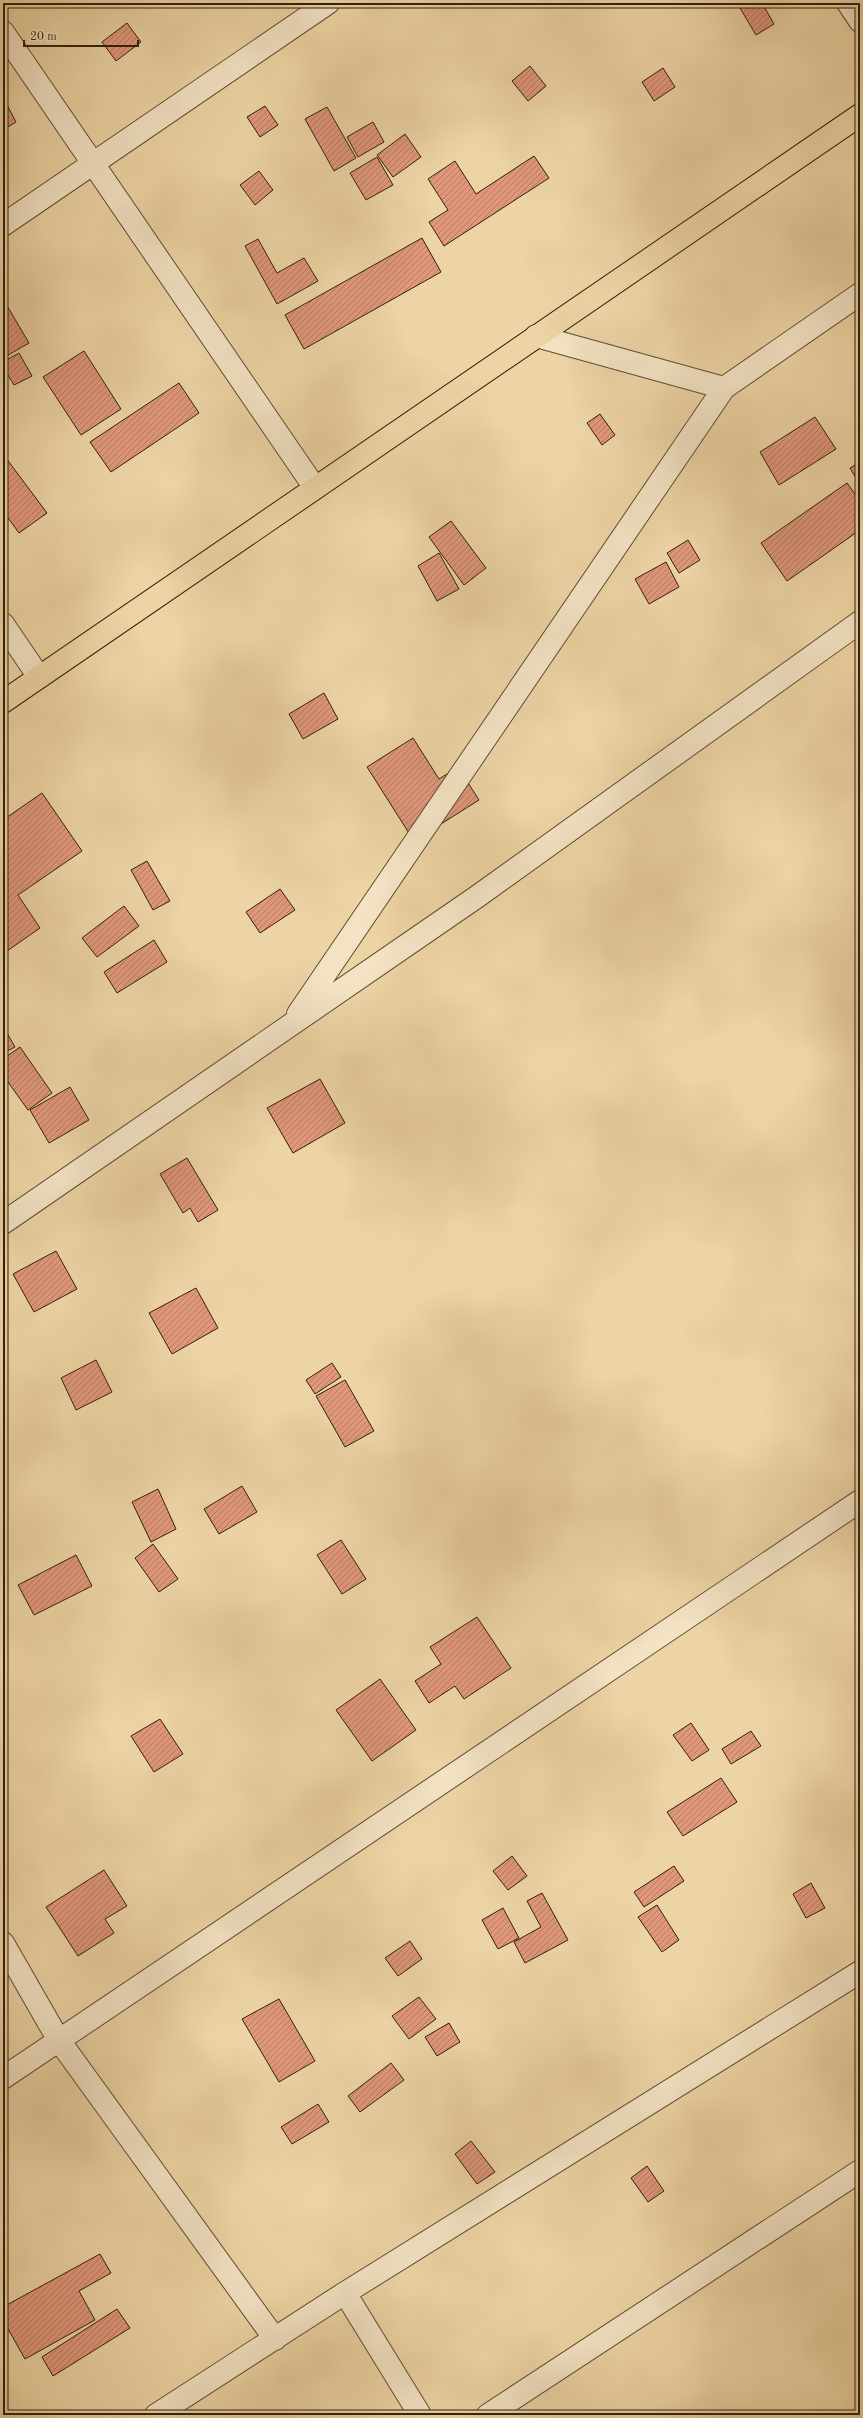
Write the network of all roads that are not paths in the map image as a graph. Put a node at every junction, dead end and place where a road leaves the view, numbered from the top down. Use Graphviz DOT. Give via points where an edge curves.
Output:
graph roads {
  1 [pos="328,3"];
  2 [pos="848,3"];
  3 [pos="860,21"];
  4 [pos="3,32"];
  5 [pos="860,115"];
  6 [pos="93,163"];
  7 [pos="3,225"];
  8 [pos="860,294"];
  9 [pos="536,336"];
  10 [pos="724,388"];
  11 [pos="315,488"];
  12 [pos="860,622"];
  13 [pos="3,624"];
  14 [pos="39,677"];
  15 [pos="3,702"];
  16 [pos="290,1025"];
  17 [pos="3,1223"];
  18 [pos="860,1501"];
  19 [pos="3,1943"];
  20 [pos="860,1972"];
  21 [pos="58,2039"];
  22 [pos="3,2078"];
  23 [pos="860,2171"];
  24 [pos="345,2293"];
  25 [pos="276,2339"];
  26 [pos="156,2415"];
  27 [pos="420,2415"];
  28 [pos="488,2415"];
  1 -- 6 [label="street"];
  2 -- 3 [label="street"];
  4 -- 6 [label="street"];
  5 -- 9 [label="main road"];
  6 -- 7 [label="street"];
  6 -- 11 [label="street"];
  8 -- 10 [label="street"];
  9 -- 10 [label="street"];
  9 -- 11 [label="main road"];
  10 -- 16 [label="street"];
  11 -- 14 [label="main road"];
  12 -- 16 [label="street" via="478,896"];
  13 -- 14 [label="street"];
  14 -- 15 [label="main road"];
  16 -- 17 [label="street"];
  18 -- 21 [label="street"];
  19 -- 21 [label="street"];
  20 -- 24 [label="street"];
  21 -- 22 [label="street"];
  21 -- 25 [label="street"];
  23 -- 28 [label="street"];
  24 -- 25 [label="street"];
  24 -- 27 [label="street"];
  25 -- 26 [label="street"];
}
